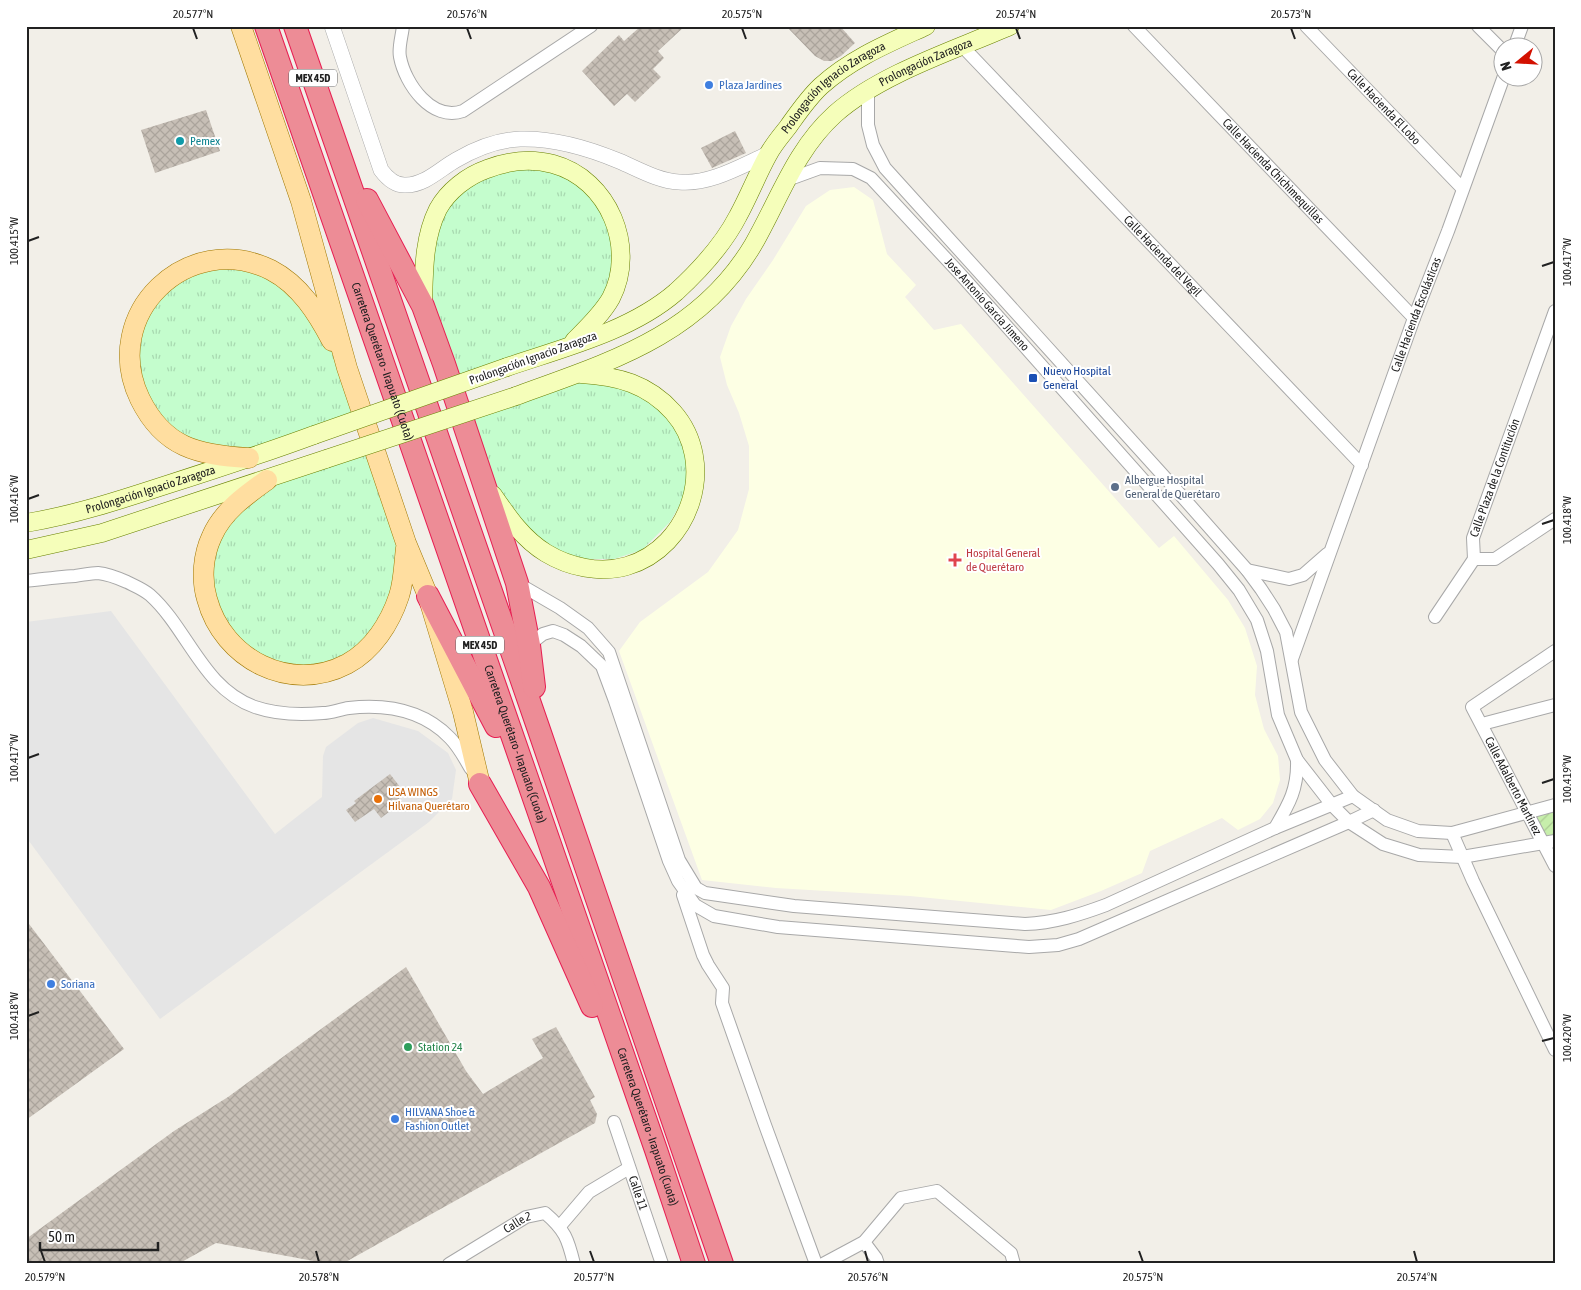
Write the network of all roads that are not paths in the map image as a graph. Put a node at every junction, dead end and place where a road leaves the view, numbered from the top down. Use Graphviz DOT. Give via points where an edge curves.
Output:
graph roads {
  1 [pos="241,26"];
  2 [pos="266,26"];
  3 [pos="295,26"];
  4 [pos="332,26"];
  5 [pos="403,26"];
  6 [pos="591,26"];
  7 [pos="926,26"];
  8 [pos="1010,26"];
  9 [pos="1134,26"];
  10 [pos="1306,26"];
  11 [pos="1478,26"];
  12 [pos="1522,26"];
  13 [pos="1518,38"];
  14 [pos="1494,42"];
  15 [pos="963,47"];
  16 [pos="1500,88"];
  17 [pos="868,90"];
  18 [pos="331,130"];
  19 [pos="768,154"];
  20 [pos="787,180"];
  21 [pos="1462,188"];
  22 [pos="908,194"];
  23 [pos="896,206"];
  24 [pos="423,306"];
  25 [pos="1555,311"];
  26 [pos="1414,318"];
  27 [pos="569,346"];
  28 [pos="346,368"];
  29 [pos="576,374"];
  30 [pos="249,458"];
  31 [pos="1362,465"];
  32 [pos="482,479"];
  33 [pos="267,480"];
  34 [pos="1555,519"];
  35 [pos="26,523"];
  36 [pos="406,543"];
  37 [pos="26,550"];
  38 [pos="1329,552"];
  39 [pos="1474,559"];
  40 [pos="1247,570"];
  41 [pos="26,580"];
  42 [pos="517,583"];
  43 [pos="428,596"];
  44 [pos="1435,617"];
  45 [pos="529,645"];
  46 [pos="1555,650"];
  47 [pos="1292,660"];
  48 [pos="1555,705"];
  49 [pos="1482,724"];
  50 [pos="538,727"];
  51 [pos="1297,760"];
  52 [pos="480,784"];
  53 [pos="532,794"];
  54 [pos="1353,796"];
  55 [pos="1332,805"];
  56 [pos="1555,805"];
  57 [pos="1374,810"];
  58 [pos="1526,813"];
  59 [pos="1349,822"];
  60 [pos="1275,828"];
  61 [pos="1452,833"];
  62 [pos="1549,843"];
  63 [pos="1462,857"];
  64 [pos="679,860"];
  65 [pos="1555,866"];
  66 [pos="678,880"];
  67 [pos="1555,1050"];
  68 [pos="614,1122"];
  69 [pos="656,1150"];
  70 [pos="629,1168"];
  71 [pos="560,1226"];
  72 [pos="864,1242"];
  73 [pos="449,1264"];
  74 [pos="574,1264"];
  75 [pos="662,1264"];
  76 [pos="694,1264"];
  77 [pos="722,1264"];
  78 [pos="816,1264"];
  79 [pos="823,1264"];
  80 [pos="878,1264"];
  81 [pos="1014,1264"];
  1 -- 28 [label="main road" via="301,201"];
  2 -- 53 [label="highway, Carretera Querétaro - Irapuato (Cuota) / MEX 45D"];
  3 -- 18 [label="highway, Carretera Querétaro - Irapuato (Cuota) / MEX 45D"];
  4 -- 19 [label="street" via="381,170 390,181 405,186 422,182 473,151 517,139 563,142 654,176 680,182 706,180"];
  5 -- 6 [label="street" via="399,55 408,78 428,105 450,114 463,111"];
  7 -- 19 [label="main road, Prolongación Ignacio Zaragoza" via="857,59 831,78 804,105"];
  8 -- 15 [label="main road, Prolongación Zaragoza"];
  9 -- 26 [label="street, Calle Hacienda Chichimequillas"];
  10 -- 21 [label="street, Calle Hacienda El Lobo"];
  11 -- 14 [label="street"];
  12 -- 13 [label="street"];
  15 -- 17 [label="main road, Prolongación Zaragoza"];
  15 -- 31 [label="street, Calle Hacienda del Vegil"];
  16 -- 21 [label="street, Calle Hacienda Escolásticas"];
  17 -- 20 [label="main road, Prolongación Ignacio Zaragoza" via="823,126 802,152"];
  17 -- 22 [label="street, Jose Antonio Garcia Jimeno" via="868,125 873,145 885,168"];
  18 -- 24 [label="highway"];
  18 -- 50 [label="highway, Carretera Querétaro - Irapuato (Cuota) / MEX 45D"];
  19 -- 27 [label="main road, Prolongación Ignacio Zaragoza" via="727,235 688,280 647,312"];
  20 -- 23 [label="street, Jose Antonio Garcia Jimeno" via="820,168 853,169 871,178"];
  20 -- 29 [label="main road, Prolongación Ignacio Zaragoza" via="752,246 714,296 650,343"];
  21 -- 26 [label="street, Calle Hacienda Escolásticas"];
  22 -- 23 [label="street"];
  22 -- 40 [label="street, Jose Antonio Garcia Jimeno"];
  23 -- 51 [label="street, Jose Antonio Garcia Jimeno" via="1239,590 1257,620 1267,651 1278,715"];
  24 -- 27 [label="main road" via="423,270 428,236 439,209 456,188 482,171 510,162 554,164 581,177 601,197 616,226 621,255 620,271 610,299"];
  24 -- 32 [label="highway"];
  25 -- 39 [label="street, Calle Plaza de la Contitución" via="1472,538"];
  26 -- 31 [label="street, Calle Hacienda Escolásticas"];
  27 -- 30 [label="main road, Prolongación Ignacio Zaragoza, bridge"];
  28 -- 30 [label="main road" via="304,297 271,270 244,262 214,260 190,267 165,281 144,304 132,329 130,361 137,392 161,432 172,440 200,451"];
  28 -- 36 [label="main road"];
  29 -- 32 [label="main road" via="613,377 642,386 665,403 685,428 695,457 694,492 670,538 655,551 627,566 610,569 561,561 525,536"];
  29 -- 33 [label="main road, Prolongación Ignacio Zaragoza, bridge"];
  30 -- 35 [label="main road, Prolongación Ignacio Zaragoza" via="96,508"];
  31 -- 38 [label="street, Calle Hacienda Escolásticas"];
  32 -- 42 [label="highway"];
  33 -- 36 [label="main road" via="237,502 220,523 207,551 204,578 209,607 222,634 240,652 260,665 290,673 321,674 362,654 376,640 399,596"];
  33 -- 37 [label="main road, Prolongación Ignacio Zaragoza" via="102,533"];
  34 -- 39 [label="street" via="1495,559"];
  36 -- 43 [label="main road"];
  38 -- 40 [label="street, Calle Hacienda Escolásticas" via="1304,575 1289,579"];
  38 -- 47 [label="street, Calle Hacienda Escolásticas"];
  39 -- 44 [label="street"];
  40 -- 47 [label="street, Jose Antonio Garcia Jimeno" via="1286,632"];
  41 -- 52 [label="street" via="98,573 118,578 150,595 224,689 254,707 299,713 380,707 408,710 436,725 451,738"];
  42 -- 45 [label="highway"];
  42 -- 64 [label="street" via="588,628 609,652"];
  43 -- 52 [label="main road" via="463,712"];
  43 -- 53 [label="highway"];
  45 -- 50 [label="highway"];
  45 -- 66 [label="street" via="553,631 581,646 602,666"];
  46 -- 49 [label="street, Calle Adalberto Martínez" via="1472,707"];
  47 -- 54 [label="street, Jose Antonio Garcia Jimeno" via="1301,712 1325,760"];
  48 -- 49 [label="street"];
  49 -- 58 [label="street, Calle Adalberto Martínez"];
  50 -- 77 [label="highway, Carretera Querétaro - Irapuato (Cuota) / MEX 45D"];
  51 -- 55 [label="street"];
  51 -- 60 [label="street" via="1290,804"];
  52 -- 69 [label="highway" via="538,887"];
  53 -- 69 [label="highway, Carretera Querétaro - Irapuato (Cuota) / MEX 45D"];
  54 -- 55 [label="street"];
  54 -- 57 [label="street, Jose Antonio Garcia Jimeno"];
  55 -- 59 [label="street"];
  55 -- 60 [label="street"];
  56 -- 58 [label="street, Jose Antonio Garcia Jimeno"];
  57 -- 59 [label="street"];
  57 -- 61 [label="street, Jose Antonio Garcia Jimeno" via="1387,820 1418,831"];
  58 -- 61 [label="street, Jose Antonio Garcia Jimeno"];
  58 -- 62 [label="street, Calle Adalberto Martínez"];
  59 -- 63 [label="street" via="1384,844 1419,855"];
  59 -- 66 [label="street" via="1079,939 1058,945 1028,947 797,928 714,916 696,905"];
  60 -- 64 [label="street" via="1106,905 1047,924 794,906 705,893 696,888"];
  61 -- 63 [label="street"];
  62 -- 63 [label="street"];
  62 -- 65 [label="street, Calle Adalberto Martínez"];
  63 -- 67 [label="street"];
  64 -- 66 [label="street"];
  66 -- 78 [label="street" via="703,955 723,988 722,1003"];
  68 -- 70 [label="street, Calle 11"];
  69 -- 76 [label="highway, Carretera Querétaro - Irapuato (Cuota) / MEX 45D"];
  70 -- 71 [label="street" via="590,1192"];
  70 -- 75 [label="street, Calle 11"];
  71 -- 73 [label="street, Calle 2" via="545,1213 526,1217"];
  71 -- 74 [label="street" via="569,1243"];
  72 -- 79 [label="street"];
  72 -- 80 [label="street"];
  72 -- 81 [label="street" via="900,1198 937,1190 1011,1253"];
}
